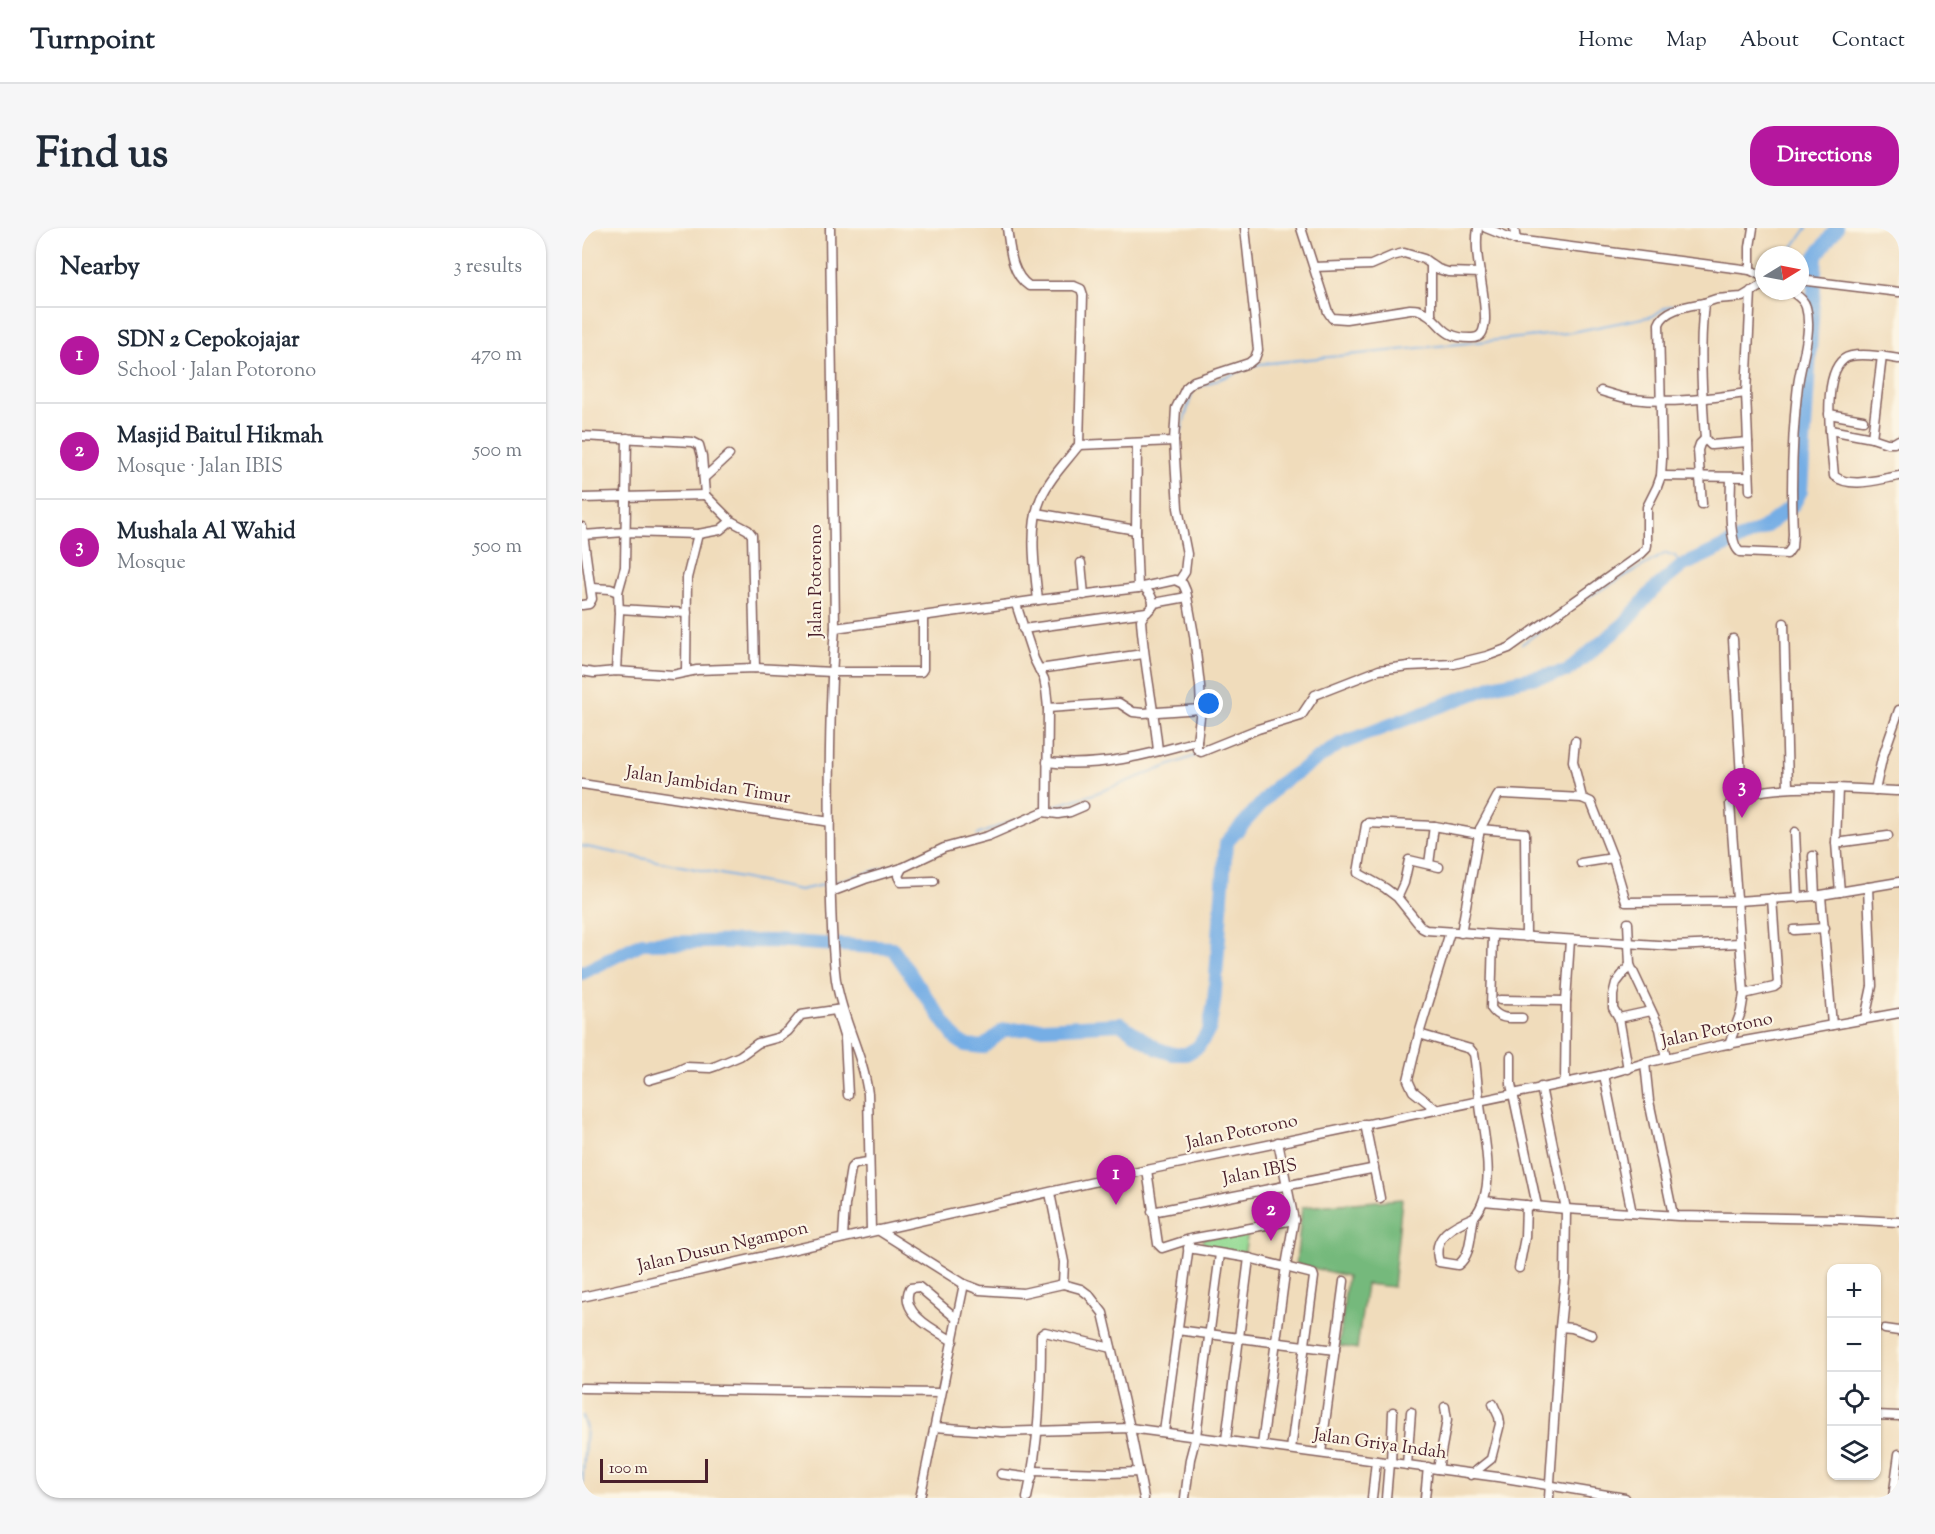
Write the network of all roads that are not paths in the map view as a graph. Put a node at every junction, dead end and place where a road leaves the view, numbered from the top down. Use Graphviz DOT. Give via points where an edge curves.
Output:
graph roads {
  1 [pos="830,228"];
  2 [pos="1007,228"];
  3 [pos="1245,228"];
  4 [pos="1301,228"];
  5 [pos="1478,228"];
  6 [pos="1486,228"];
  7 [pos="1514,228"];
  8 [pos="1753,228"];
  9 [pos="1516,240"];
  10 [pos="1431,264"];
  11 [pos="1314,267"];
  12 [pos="1750,270"];
  13 [pos="1480,273"];
  14 [pos="1755,273"];
  15 [pos="1809,281"];
  16 [pos="1755,287"];
  17 [pos="1751,291"];
  18 [pos="1899,292"];
  19 [pos="1803,300"];
  20 [pos="1704,303"];
  21 [pos="1431,316"];
  22 [pos="1882,356"];
  23 [pos="1899,359"];
  24 [pos="1601,391"];
  25 [pos="1746,393"];
  26 [pos="1702,398"];
  27 [pos="1661,400"];
  28 [pos="1829,414"];
  29 [pos="1863,420"];
  30 [pos="1830,430"];
  31 [pos="582,436"];
  32 [pos="627,438"];
  33 [pos="1872,438"];
  34 [pos="1706,439"];
  35 [pos="1899,440"];
  36 [pos="1174,441"];
  37 [pos="1137,442"];
  38 [pos="1748,442"];
  39 [pos="1079,445"];
  40 [pos="729,455"];
  41 [pos="1661,476"];
  42 [pos="1899,476"];
  43 [pos="1700,477"];
  44 [pos="1731,477"];
  45 [pos="1749,477"];
  46 [pos="704,478"];
  47 [pos="1750,490"];
  48 [pos="705,495"];
  49 [pos="582,498"];
  50 [pos="627,498"];
  51 [pos="1702,504"];
  52 [pos="1036,513"];
  53 [pos="731,521"];
  54 [pos="1136,530"];
  55 [pos="583,531"];
  56 [pos="625,532"];
  57 [pos="698,534"];
  58 [pos="1082,563"];
  59 [pos="586,572"];
  60 [pos="1179,581"];
  61 [pos="592,588"];
  62 [pos="1141,588"];
  63 [pos="618,592"];
  64 [pos="1084,595"];
  65 [pos="1187,597"];
  66 [pos="1038,600"];
  67 [pos="1154,603"];
  68 [pos="1016,604"];
  69 [pos="582,605"];
  70 [pos="619,609"];
  71 [pos="1147,612"];
  72 [pos="687,613"];
  73 [pos="923,616"];
  74 [pos="1784,623"];
  75 [pos="835,628"];
  76 [pos="1023,629"];
  77 [pos="1733,639"];
  78 [pos="1143,654"];
  79 [pos="755,668"];
  80 [pos="1039,669"];
  81 [pos="616,670"];
  82 [pos="582,671"];
  83 [pos="686,672"];
  84 [pos="832,672"];
  85 [pos="1048,708"];
  86 [pos="1200,709"];
  87 [pos="1899,710"];
  88 [pos="1153,712"];
  89 [pos="1197,741"];
  90 [pos="1575,741"];
  91 [pos="1158,752"];
  92 [pos="1047,762"];
  93 [pos="582,784"];
  94 [pos="1788,788"];
  95 [pos="1838,788"];
  96 [pos="1875,790"];
  97 [pos="1899,791"];
  98 [pos="1742,795"];
  99 [pos="1582,798"];
  100 [pos="1084,806"];
  101 [pos="1047,809"];
  102 [pos="830,822"];
  103 [pos="1434,826"];
  104 [pos="1479,832"];
  105 [pos="1796,832"];
  106 [pos="1888,836"];
  107 [pos="1836,843"];
  108 [pos="1813,856"];
  109 [pos="1613,858"];
  110 [pos="1581,862"];
  111 [pos="1429,864"];
  112 [pos="1438,867"];
  113 [pos="902,868"];
  114 [pos="934,881"];
  115 [pos="1899,882"];
  116 [pos="831,886"];
  117 [pos="1868,887"];
  118 [pos="1840,892"];
  119 [pos="1400,894"];
  120 [pos="1818,896"];
  121 [pos="1772,898"];
  122 [pos="1798,898"];
  123 [pos="1737,901"];
  124 [pos="1628,923"];
  125 [pos="1825,928"];
  126 [pos="1794,930"];
  127 [pos="1450,932"];
  128 [pos="1461,933"];
  129 [pos="1493,936"];
  130 [pos="1526,937"];
  131 [pos="1570,940"];
  132 [pos="1629,943"];
  133 [pos="1740,943"];
  134 [pos="1630,965"];
  135 [pos="1744,994"];
  136 [pos="1500,1000"];
  137 [pos="1566,1001"];
  138 [pos="839,1010"];
  139 [pos="1652,1011"];
  140 [pos="1899,1012"];
  141 [pos="1522,1018"];
  142 [pos="1619,1018"];
  143 [pos="1865,1019"];
  144 [pos="1832,1025"];
  145 [pos="1419,1034"];
  146 [pos="1728,1044"];
  147 [pos="1511,1056"];
  148 [pos="1666,1058"];
  149 [pos="1645,1063"];
  150 [pos="1628,1069"];
  151 [pos="1604,1074"];
  152 [pos="649,1080"];
  153 [pos="1566,1083"];
  154 [pos="1541,1087"];
  155 [pos="1513,1092"];
  156 [pos="848,1095"];
  157 [pos="1479,1102"];
  158 [pos="1437,1110"];
  159 [pos="1365,1124"];
  160 [pos="1278,1142"];
  161 [pos="868,1162"];
  162 [pos="1374,1167"];
  163 [pos="1147,1170"];
  164 [pos="1287,1184"];
  165 [pos="1050,1193"];
  166 [pos="1380,1198"];
  167 [pos="1484,1201"];
  168 [pos="1526,1205"];
  169 [pos="1537,1206"];
  170 [pos="1566,1209"];
  171 [pos="1152,1212"];
  172 [pos="1632,1213"];
  173 [pos="1673,1215"];
  174 [pos="1474,1217"];
  175 [pos="1294,1220"];
  176 [pos="1899,1222"];
  177 [pos="875,1231"];
  178 [pos="843,1238"];
  179 [pos="1189,1244"];
  180 [pos="1220,1254"];
  181 [pos="1249,1258"];
  182 [pos="1286,1266"];
  183 [pos="1519,1268"];
  184 [pos="1344,1281"];
  185 [pos="964,1284"];
  186 [pos="1063,1284"];
  187 [pos="582,1297"];
  188 [pos="957,1319"];
  189 [pos="1560,1328"];
  190 [pos="1885,1329"];
  191 [pos="1177,1330"];
  192 [pos="1899,1330"];
  193 [pos="1210,1334"];
  194 [pos="1592,1335"];
  195 [pos="1238,1339"];
  196 [pos="953,1341"];
  197 [pos="1275,1343"];
  198 [pos="1304,1346"];
  199 [pos="1111,1348"];
  200 [pos="1335,1350"];
  201 [pos="582,1388"];
  202 [pos="941,1394"];
  203 [pos="1493,1404"];
  204 [pos="1445,1407"];
  205 [pos="1393,1412"];
  206 [pos="1410,1412"];
  207 [pos="1881,1415"];
  208 [pos="1899,1416"];
  209 [pos="935,1427"];
  210 [pos="1130,1428"];
  211 [pos="1037,1431"];
  212 [pos="1164,1432"];
  213 [pos="1196,1436"];
  214 [pos="1226,1440"];
  215 [pos="1262,1445"];
  216 [pos="1291,1449"];
  217 [pos="1321,1453"];
  218 [pos="1899,1456"];
  219 [pos="1376,1461"];
  220 [pos="1390,1463"];
  221 [pos="1407,1465"];
  222 [pos="1428,1467"];
  223 [pos="1438,1469"];
  224 [pos="1139,1472"];
  225 [pos="1001,1474"];
  226 [pos="1032,1475"];
  227 [pos="1471,1475"];
  228 [pos="1549,1486"];
  229 [pos="920,1498"];
  230 [pos="1027,1498"];
  231 [pos="1144,1498"];
  232 [pos="1185,1498"];
  233 [pos="1372,1498"];
  234 [pos="1386,1498"];
  235 [pos="1425,1498"];
  236 [pos="1549,1498"];
  237 [pos="1625,1498"];
  238 [pos="1893,1498"];
  1 -- 75 [label="street, Jalan Potorono"];
  2 -- 39 [label="street" via="1013,263 1023,282 1029,286 1074,286 1083,295"];
  3 -- 36 [label="street" via="1258,350 1249,363 1194,381 1186,388 1176,408"];
  4 -- 11 [label="street"];
  5 -- 13 [label="street"];
  6 -- 9 [label="street"];
  7 -- 9 [label="street"];
  8 -- 12 [label="street"];
  9 -- 12 [label="street"];
  10 -- 11 [label="street" via="1404,254 1371,265"];
  10 -- 13 [label="street" via="1448,272"];
  10 -- 21 [label="street"];
  11 -- 21 [label="street" via="1332,318 1410,309"];
  12 -- 14 [label="street"];
  13 -- 21 [label="street" via="1485,317 1481,336 1452,336"];
  15 -- 18 [label="street"];
  16 -- 17 [label="street"];
  17 -- 20 [label="street" via="1742,297"];
  17 -- 25 [label="street"];
  19 -- 44 [label="street" via="1807,332 1793,446 1792,547 1787,554 1736,549 1732,535"];
  20 -- 26 [label="street"];
  20 -- 27 [label="street" via="1661,318"];
  22 -- 23 [label="street"];
  22 -- 28 [label="street" via="1843,359 1831,381"];
  22 -- 33 [label="street"];
  24 -- 27 [label="street" via="1630,399"];
  25 -- 26 [label="street"];
  25 -- 38 [label="street"];
  26 -- 27 [label="street"];
  26 -- 34 [label="street"];
  27 -- 41 [label="street"];
  28 -- 29 [label="street"];
  28 -- 30 [label="street"];
  30 -- 33 [label="street"];
  30 -- 42 [label="street" via="1834,476 1841,481"];
  31 -- 32 [label="street"];
  32 -- 46 [label="street" via="699,445"];
  32 -- 50 [label="street"];
  33 -- 35 [label="street" via="1887,443"];
  34 -- 38 [label="street" via="1711,445"];
  34 -- 43 [label="street" via="1698,450"];
  36 -- 37 [label="street"];
  36 -- 60 [label="street" via="1178,508 1187,554 1185,572"];
  37 -- 39 [label="street"];
  37 -- 54 [label="street"];
  38 -- 45 [label="street"];
  39 -- 52 [label="street" via="1043,494"];
  40 -- 46 [label="street"];
  41 -- 43 [label="street"];
  41 -- 89 [label="street" via="1647,507 1646,549 1509,648 1454,664 1387,668 1315,695 1301,716 1201,752"];
  43 -- 44 [label="street"];
  43 -- 51 [label="street"];
  44 -- 45 [label="street"];
  45 -- 47 [label="street"];
  46 -- 48 [label="street"];
  48 -- 50 [label="street"];
  48 -- 53 [label="street"];
  49 -- 50 [label="street"];
  50 -- 56 [label="street"];
  52 -- 54 [label="street"];
  52 -- 66 [label="street"];
  53 -- 57 [label="street" via="720,530"];
  53 -- 79 [label="street" via="748,530 752,538"];
  54 -- 62 [label="street"];
  55 -- 56 [label="street"];
  55 -- 59 [label="street"];
  56 -- 57 [label="street"];
  56 -- 63 [label="street" via="625,567"];
  57 -- 72 [label="street" via="688,572"];
  58 -- 64 [label="street"];
  59 -- 61 [label="street"];
  60 -- 62 [label="street" via="1167,580"];
  60 -- 65 [label="street"];
  61 -- 63 [label="street"];
  61 -- 69 [label="street" via="591,602"];
  62 -- 64 [label="street"];
  62 -- 67 [label="street"];
  63 -- 70 [label="street"];
  64 -- 66 [label="street"];
  65 -- 67 [label="street"];
  65 -- 86 [label="street" via="1197,655"];
  66 -- 68 [label="street"];
  67 -- 71 [label="street"];
  68 -- 73 [label="street"];
  68 -- 76 [label="street"];
  70 -- 72 [label="street"];
  70 -- 81 [label="street"];
  71 -- 76 [label="street"];
  71 -- 78 [label="street" via="1142,620"];
  72 -- 83 [label="street"];
  73 -- 75 [label="street"];
  73 -- 84 [label="street" via="922,672"];
  74 -- 94 [label="street"];
  75 -- 84 [label="street, Jalan Potorono"];
  76 -- 80 [label="street"];
  77 -- 98 [label="street"];
  78 -- 80 [label="street"];
  78 -- 88 [label="street"];
  79 -- 83 [label="street"];
  79 -- 84 [label="street"];
  80 -- 85 [label="street"];
  81 -- 82 [label="street"];
  81 -- 83 [label="street" via="673,675"];
  84 -- 102 [label="street, Jalan Potorono"];
  85 -- 88 [label="street" via="1119,703 1133,712"];
  85 -- 92 [label="street"];
  86 -- 88 [label="street"];
  86 -- 89 [label="street"];
  87 -- 96 [label="street"];
  88 -- 91 [label="street"];
  89 -- 91 [label="street"];
  90 -- 99 [label="street" via="1573,761"];
  91 -- 92 [label="street" via="1093,763"];
  92 -- 101 [label="street"];
  93 -- 102 [label="street, Jalan Jambidan Timur"];
  94 -- 95 [label="street"];
  94 -- 98 [label="street"];
  95 -- 96 [label="street"];
  95 -- 107 [label="street"];
  96 -- 97 [label="street"];
  98 -- 123 [label="street" via="1730,804"];
  99 -- 104 [label="street" via="1499,794"];
  99 -- 109 [label="street" via="1593,805"];
  100 -- 101 [label="street" via="1058,814"];
  101 -- 113 [label="street"];
  102 -- 116 [label="street, Jalan Potorono"];
  103 -- 104 [label="street"];
  103 -- 111 [label="street"];
  103 -- 127 [label="street" via="1368,823 1358,873 1396,897 1422,928"];
  104 -- 128 [label="street"];
  104 -- 130 [label="street" via="1525,833"];
  105 -- 122 [label="street"];
  106 -- 107 [label="street"];
  107 -- 118 [label="street"];
  108 -- 120 [label="street"];
  109 -- 110 [label="street"];
  109 -- 123 [label="street" via="1626,902"];
  111 -- 112 [label="street"];
  111 -- 119 [label="street" via="1409,860"];
  113 -- 114 [label="street" via="898,876 901,882"];
  113 -- 116 [label="street"];
  115 -- 117 [label="street"];
  116 -- 138 [label="street, Jalan Potorono"];
  117 -- 118 [label="street"];
  117 -- 143 [label="street" via="1872,986"];
  118 -- 120 [label="street"];
  120 -- 122 [label="street"];
  120 -- 125 [label="street"];
  121 -- 122 [label="street"];
  121 -- 123 [label="street"];
  121 -- 135 [label="street" via="1778,984"];
  123 -- 133 [label="street"];
  124 -- 132 [label="street"];
  125 -- 126 [label="street"];
  125 -- 144 [label="street"];
  127 -- 128 [label="street"];
  127 -- 145 [label="street"];
  128 -- 129 [label="street"];
  129 -- 130 [label="street"];
  129 -- 141 [label="street" via="1491,1008 1502,1017"];
  130 -- 131 [label="street"];
  131 -- 132 [label="street"];
  131 -- 137 [label="street"];
  132 -- 133 [label="street"];
  132 -- 134 [label="street"];
  133 -- 135 [label="street"];
  134 -- 139 [label="street"];
  134 -- 142 [label="street" via="1616,983 1613,1008"];
  135 -- 146 [label="street"];
  136 -- 137 [label="street"];
  137 -- 153 [label="street"];
  138 -- 152 [label="street" via="801,1015 780,1037 758,1043 716,1066 686,1067"];
  138 -- 156 [label="street"];
  138 -- 161 [label="street" via="866,1075"];
  139 -- 142 [label="street"];
  139 -- 148 [label="street"];
  140 -- 143 [label="street, Jalan Potorono"];
  142 -- 150 [label="street"];
  143 -- 144 [label="street, Jalan Potorono"];
  144 -- 146 [label="street, Jalan Potorono"];
  145 -- 157 [label="street" via="1474,1054"];
  145 -- 158 [label="street" via="1408,1080 1413,1091"];
  146 -- 148 [label="street, Jalan Potorono"];
  147 -- 155 [label="street"];
  148 -- 149 [label="street, Jalan Potorono"];
  149 -- 150 [label="street, Jalan Potorono"];
  149 -- 173 [label="street"];
  150 -- 151 [label="street, Jalan Potorono"];
  151 -- 153 [label="street, Jalan Potorono"];
  151 -- 172 [label="street"];
  153 -- 154 [label="street, Jalan Potorono"];
  154 -- 155 [label="street, Jalan Potorono"];
  154 -- 170 [label="street"];
  155 -- 157 [label="street, Jalan Potorono"];
  155 -- 169 [label="street"];
  157 -- 158 [label="street, Jalan Potorono"];
  157 -- 167 [label="street" via="1488,1163"];
  158 -- 159 [label="street, Jalan Potorono"];
  159 -- 160 [label="street, Jalan Potorono"];
  159 -- 162 [label="street"];
  160 -- 163 [label="street, Jalan Potorono"];
  160 -- 164 [label="street"];
  161 -- 177 [label="street"];
  161 -- 178 [label="street" via="852,1168"];
  162 -- 164 [label="street, Jalan IBIS"];
  162 -- 166 [label="street"];
  163 -- 165 [label="street, Jalan Potorono"];
  163 -- 171 [label="street"];
  164 -- 171 [label="street, Jalan IBIS"];
  164 -- 175 [label="street"];
  165 -- 177 [label="street, Jalan Potorono"];
  165 -- 186 [label="street" via="1062,1254"];
  167 -- 168 [label="street"];
  167 -- 174 [label="street"];
  168 -- 169 [label="street"];
  168 -- 183 [label="street"];
  169 -- 170 [label="street"];
  170 -- 172 [label="street"];
  170 -- 189 [label="street"];
  171 -- 179 [label="street" via="1160,1248"];
  172 -- 173 [label="street"];
  173 -- 176 [label="street"];
  174 -- 174 [label="street" via="1463,1261 1458,1265 1439,1262 1437,1252 1445,1232"];
  175 -- 179 [label="street"];
  175 -- 182 [label="street"];
  177 -- 178 [label="street, Jalan Dusun Ngampon"];
  177 -- 185 [label="street"];
  178 -- 187 [label="street, Jalan Dusun Ngampon"];
  179 -- 180 [label="street"];
  179 -- 191 [label="street"];
  180 -- 181 [label="street"];
  180 -- 193 [label="street"];
  181 -- 182 [label="street"];
  181 -- 195 [label="street"];
  182 -- 197 [label="street"];
  182 -- 198 [label="street" via="1310,1272 1314,1277"];
  184 -- 200 [label="street"];
  185 -- 186 [label="street" via="980,1290 1023,1293"];
  185 -- 188 [label="street"];
  186 -- 199 [label="street" via="1081,1289 1098,1305"];
  188 -- 196 [label="street"];
  188 -- 196 [label="street" via="923,1289 910,1288 908,1299 917,1318"];
  189 -- 194 [label="street"];
  189 -- 228 [label="street"];
  190 -- 192 [label="street"];
  191 -- 193 [label="street"];
  191 -- 212 [label="street"];
  193 -- 195 [label="street"];
  193 -- 213 [label="street"];
  195 -- 197 [label="street"];
  195 -- 214 [label="street"];
  196 -- 202 [label="street"];
  197 -- 198 [label="street"];
  197 -- 215 [label="street"];
  198 -- 200 [label="street"];
  198 -- 216 [label="street"];
  199 -- 210 [label="street"];
  199 -- 211 [label="street" via="1042,1333"];
  200 -- 217 [label="street"];
  201 -- 202 [label="street"];
  202 -- 209 [label="street"];
  203 -- 227 [label="street" via="1500,1424 1491,1459"];
  204 -- 223 [label="street" via="1447,1420"];
  205 -- 220 [label="street"];
  206 -- 221 [label="street"];
  207 -- 208 [label="street"];
  209 -- 211 [label="street, Jalan Griya Indah"];
  209 -- 229 [label="street"];
  210 -- 211 [label="street, Jalan Griya Indah"];
  210 -- 212 [label="street, Jalan Griya Indah"];
  210 -- 224 [label="street"];
  211 -- 226 [label="street"];
  212 -- 213 [label="street, Jalan Griya Indah"];
  213 -- 214 [label="street, Jalan Griya Indah"];
  213 -- 232 [label="street"];
  214 -- 215 [label="street, Jalan Griya Indah"];
  215 -- 216 [label="street, Jalan Griya Indah"];
  216 -- 217 [label="street, Jalan Griya Indah"];
  217 -- 219 [label="street, Jalan Griya Indah"];
  218 -- 238 [label="street"];
  219 -- 220 [label="street, Jalan Griya Indah"];
  219 -- 233 [label="street"];
  220 -- 221 [label="street, Jalan Griya Indah"];
  220 -- 234 [label="street"];
  221 -- 222 [label="street, Jalan Griya Indah"];
  222 -- 223 [label="street, Jalan Griya Indah"];
  222 -- 235 [label="street"];
  223 -- 227 [label="street, Jalan Griya Indah"];
  224 -- 226 [label="street"];
  224 -- 231 [label="street"];
  225 -- 226 [label="street"];
  226 -- 230 [label="street"];
  227 -- 228 [label="street, Jalan Griya Indah"];
  228 -- 236 [label="street"];
  228 -- 237 [label="street, Jalan Griya Indah"];
}
